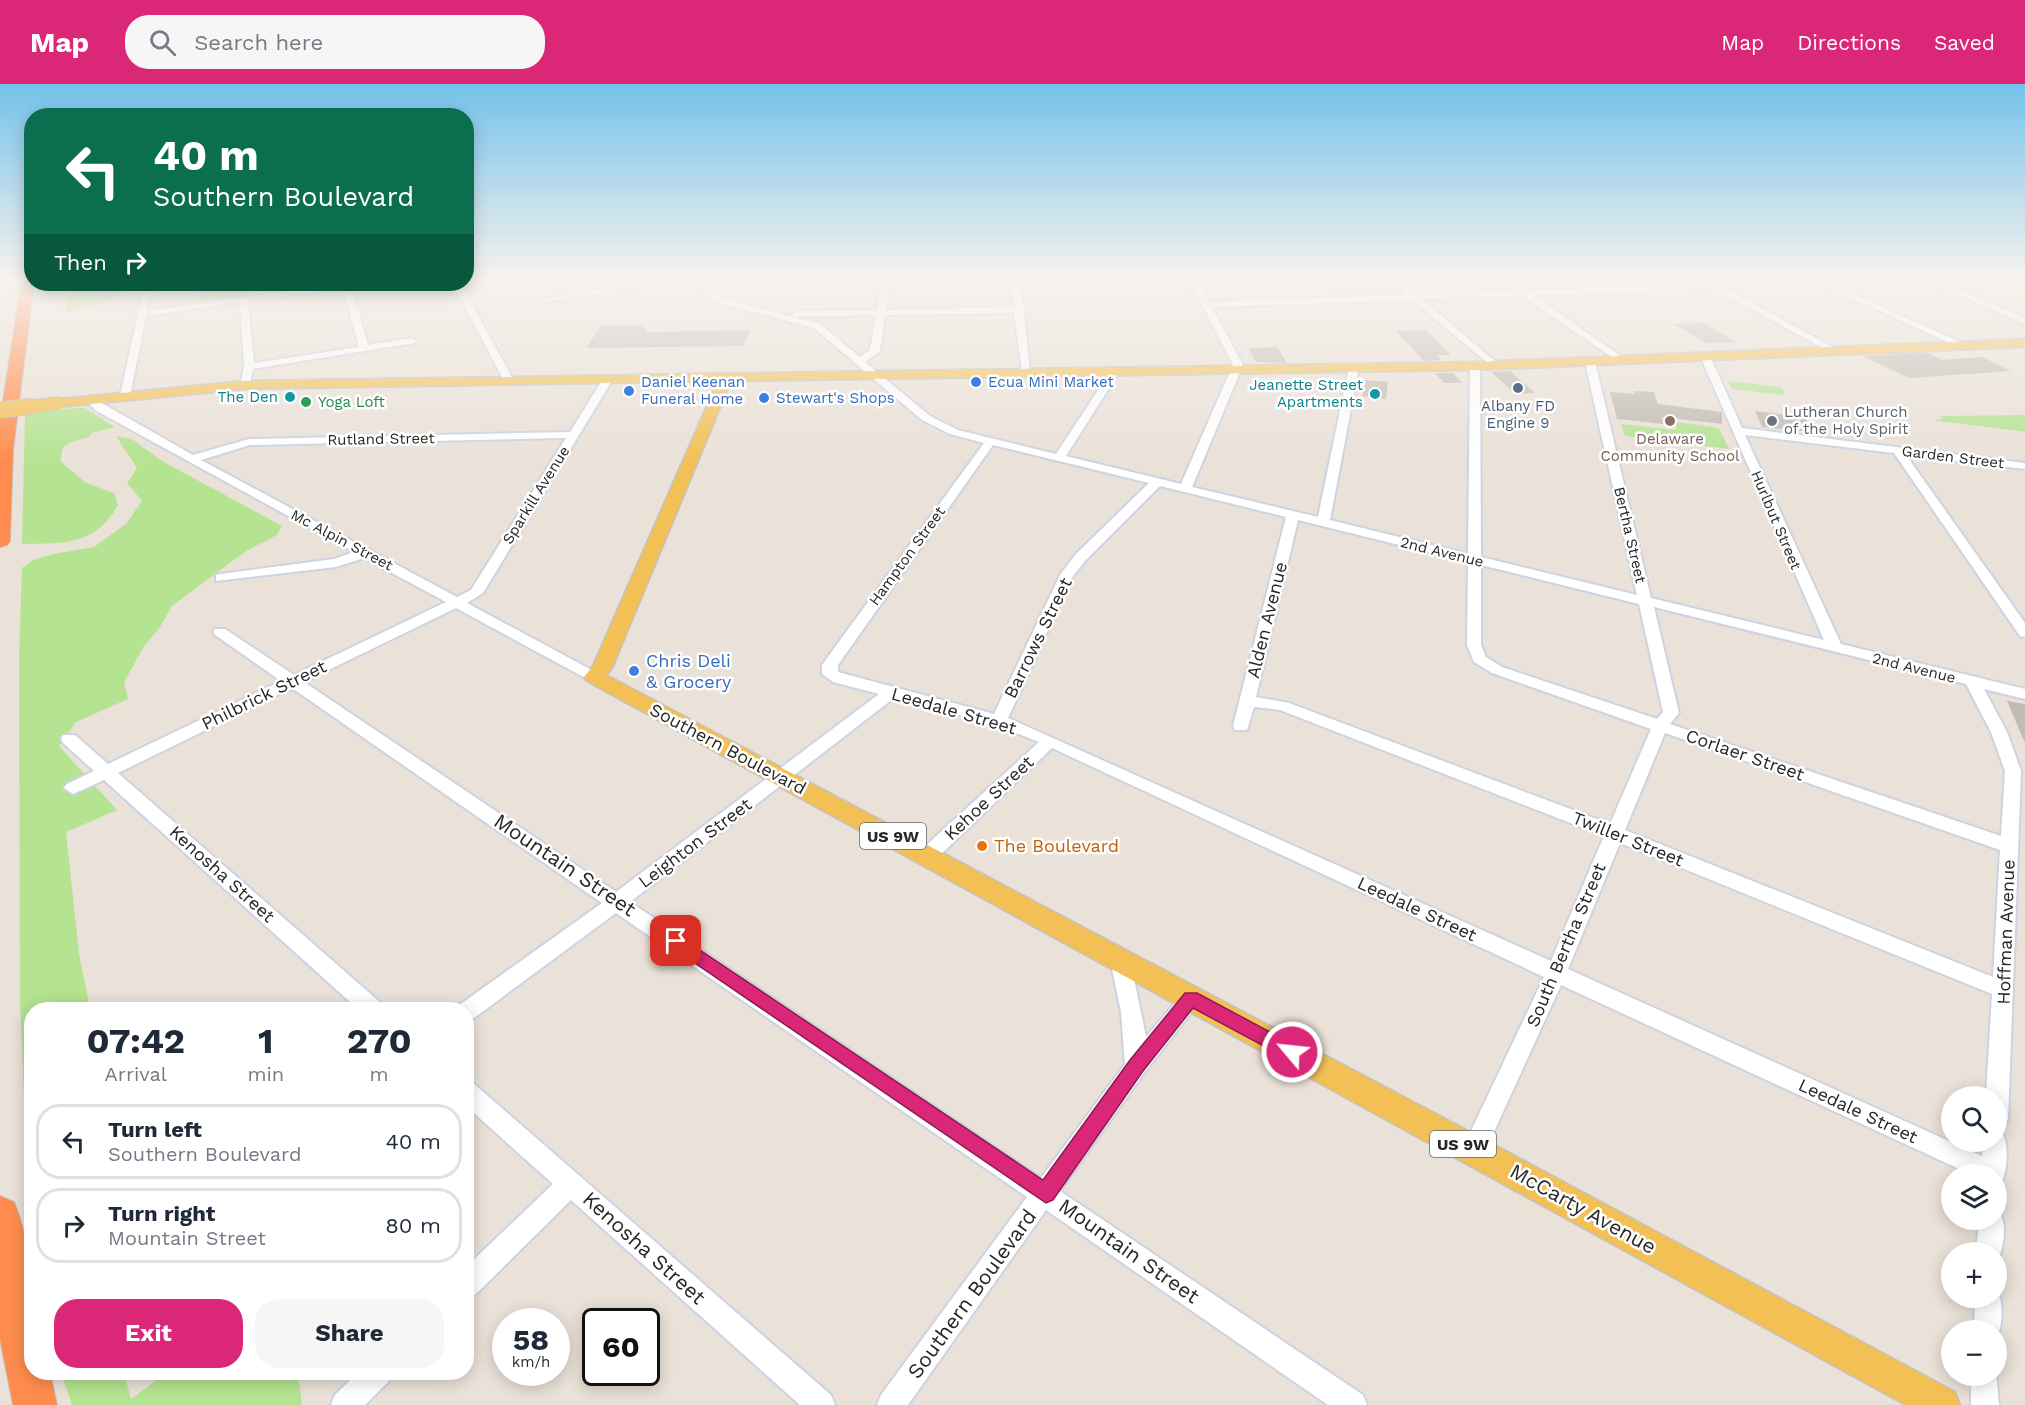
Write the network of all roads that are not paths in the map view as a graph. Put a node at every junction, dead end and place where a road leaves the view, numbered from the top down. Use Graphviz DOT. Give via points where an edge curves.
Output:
graph roads {
  1 [pos="19,340"];
  2 [pos="136,340"];
  3 [pos="247,340"];
  4 [pos="362,340"];
  5 [pos="487,340"];
  6 [pos="834,340"];
  7 [pos="877,340"];
  8 [pos="1024,340"];
  9 [pos="1224,340"];
  10 [pos="1465,340"];
  11 [pos="1591,340"];
  12 [pos="1816,340"];
  13 [pos="1950,340"];
  14 [pos="411,341"];
  15 [pos="2025,343"];
  16 [pos="1964,346"];
  17 [pos="364,349"];
  18 [pos="1838,352"];
  19 [pos="1706,357"];
  20 [pos="860,361"];
  21 [pos="1622,361"];
  22 [pos="1590,362"];
  23 [pos="1494,365"];
  24 [pos="1475,366"];
  25 [pos="249,367"];
  26 [pos="1350,368"];
  27 [pos="1236,369"];
  28 [pos="1115,371"];
  29 [pos="1028,372"];
  30 [pos="876,375"];
  31 [pos="726,377"];
  32 [pos="608,379"];
  33 [pos="509,381"];
  34 [pos="245,386"];
  35 [pos="125,396"];
  36 [pos="91,400"];
  37 [pos="0,410"];
  38 [pos="1738,431"];
  39 [pos="573,435"];
  40 [pos="990,442"];
  41 [pos="1898,451"];
  42 [pos="1059,458"];
  43 [pos="192,459"];
  44 [pos="2025,466"];
  45 [pos="1157,482"];
  46 [pos="1185,489"];
  47 [pos="1293,515"];
  48 [pos="1323,522"];
  49 [pos="0,541"];
  50 [pos="365,553"];
  51 [pos="1474,560"];
  52 [pos="221,578"];
  53 [pos="456,602"];
  54 [pos="1646,603"];
  55 [pos="220,632"];
  56 [pos="2025,633"];
  57 [pos="1835,648"];
  58 [pos="830,674"];
  59 [pos="594,677"];
  60 [pos="293,681"];
  61 [pos="1972,683"];
  62 [pos="892,692"];
  63 [pos="2025,694"];
  64 [pos="1247,701"];
  65 [pos="999,720"];
  66 [pos="1241,726"];
  67 [pos="1660,726"];
  68 [pos="69,739"];
  69 [pos="1050,741"];
  70 [pos="106,771"];
  71 [pos="781,778"];
  72 [pos="73,788"];
  73 [pos="1614,832"];
  74 [pos="2009,846"];
  75 [pos="928,855"];
  76 [pos="618,901"];
  77 [pos="1120,959"];
  78 [pos="1556,973"];
  79 [pos="2003,990"];
  80 [pos="1191,998"];
  81 [pos="365,1002"];
  82 [pos="474,1006"];
  83 [pos="1136,1066"];
  84 [pos="1998,1086"];
  85 [pos="474,1098"];
  86 [pos="1474,1150"];
  87 [pos="1971,1164"];
  88 [pos="571,1183"];
  89 [pos="1046,1193"];
  90 [pos="0,1215"];
  91 [pos="474,1278"];
  92 [pos="24,1353"];
  93 [pos="30,1380"];
  94 [pos="370,1380"];
  95 [pos="1985,1386"];
  96 [pos="35,1405"];
  97 [pos="345,1405"];
  98 [pos="821,1405"];
  99 [pos="891,1405"];
  100 [pos="1353,1405"];
  101 [pos="1942,1405"];
  102 [pos="1985,1405"];
  1 -- 49 [label="highway" via="4,450"];
  2 -- 35 [label="street"];
  3 -- 25 [label="street"];
  4 -- 17 [label="street"];
  5 -- 33 [label="street"];
  6 -- 20 [label="street, 2nd Avenue"];
  7 -- 20 [label="street" via="875,351"];
  8 -- 29 [label="street"];
  9 -- 27 [label="street" via="1238,365"];
  10 -- 23 [label="street"];
  11 -- 21 [label="street"];
  12 -- 18 [label="street"];
  13 -- 16 [label="street"];
  14 -- 17 [label="street"];
  15 -- 16 [label="main road"];
  16 -- 18 [label="main road"];
  17 -- 25 [label="street"];
  18 -- 19 [label="main road"];
  19 -- 21 [label="main road"];
  19 -- 38 [label="street, Hurlbut Street"];
  20 -- 30 [label="street, 2nd Avenue"];
  21 -- 22 [label="main road"];
  22 -- 23 [label="main road"];
  22 -- 54 [label="street, Bertha Street"];
  23 -- 24 [label="main road"];
  24 -- 26 [label="main road"];
  24 -- 51 [label="street"];
  25 -- 34 [label="street"];
  26 -- 27 [label="main road"];
  26 -- 48 [label="street" via="1353,372"];
  27 -- 28 [label="main road"];
  27 -- 46 [label="street"];
  28 -- 29 [label="main road"];
  28 -- 42 [label="street"];
  29 -- 30 [label="main road"];
  30 -- 31 [label="main road"];
  30 -- 40 [label="street, 2nd Avenue" via="939,426"];
  31 -- 32 [label="main road"];
  31 -- 59 [label="main road" via="602,668"];
  32 -- 33 [label="main road"];
  32 -- 39 [label="street, Sparkill Avenue"];
  33 -- 34 [label="main road"];
  34 -- 35 [label="main road"];
  35 -- 36 [label="main road"];
  36 -- 37 [label="main road, bridge"];
  36 -- 43 [label="street, Mc Alpin Street"];
  38 -- 41 [label="street, Garden Street"];
  38 -- 57 [label="street, Hurlbut Street"];
  39 -- 43 [label="street, Rutland Street" via="249,442"];
  39 -- 53 [label="street, Sparkill Avenue" via="476,593"];
  40 -- 42 [label="street, 2nd Avenue"];
  40 -- 58 [label="street, Hampton Street" via="858,623 830,665"];
  41 -- 44 [label="street, Garden Street"];
  41 -- 56 [label="street"];
  42 -- 45 [label="street, 2nd Avenue"];
  43 -- 50 [label="street, Mc Alpin Street"];
  45 -- 46 [label="street, 2nd Avenue"];
  45 -- 65 [label="street, Barrows Street" via="1067,575"];
  46 -- 47 [label="street, 2nd Avenue"];
  47 -- 48 [label="street, 2nd Avenue"];
  47 -- 64 [label="street, Alden Avenue"];
  48 -- 51 [label="street, 2nd Avenue"];
  50 -- 52 [label="street" via="336,563"];
  50 -- 53 [label="street, Mc Alpin Street"];
  51 -- 54 [label="street, 2nd Avenue"];
  51 -- 67 [label="street, Corlaer Street" via="1474,645 1482,662"];
  53 -- 59 [label="street, Mc Alpin Street"];
  53 -- 60 [label="street, Philbrick Street"];
  54 -- 57 [label="street, 2nd Avenue"];
  54 -- 67 [label="street, South Bertha Street" via="1671,713"];
  55 -- 60 [label="street, Mountain Street"];
  57 -- 61 [label="street, 2nd Avenue"];
  58 -- 62 [label="street, Leedale Street"];
  59 -- 71 [label="main road, Southern Boulevard / US 9W"];
  60 -- 70 [label="street, Philbrick Street"];
  60 -- 76 [label="street, Mountain Street"];
  61 -- 63 [label="street, 2nd Avenue"];
  61 -- 74 [label="street, Hoffman Avenue" via="2000,732 2011,764"];
  62 -- 65 [label="street, Leedale Street"];
  62 -- 71 [label="street, Leighton Street"];
  64 -- 66 [label="street, Alden Avenue"];
  64 -- 73 [label="street, Twiller Street" via="1283,706"];
  65 -- 69 [label="street, Leedale Street"];
  67 -- 73 [label="street, South Bertha Street"];
  67 -- 74 [label="street, Corlaer Street"];
  68 -- 70 [label="street, Kenosha Street"];
  69 -- 75 [label="street, Kehoe Street"];
  69 -- 78 [label="street, Leedale Street"];
  70 -- 72 [label="street, Philbrick Street"];
  70 -- 81 [label="street, Kenosha Street"];
  71 -- 75 [label="main road, Southern Boulevard / US 9W"];
  71 -- 76 [label="street, Leighton Street"];
  73 -- 78 [label="street, South Bertha Street"];
  73 -- 79 [label="street, Twiller Street"];
  74 -- 79 [label="street, Hoffman Avenue"];
  75 -- 77 [label="main road, Southern Boulevard / US 9W"];
  76 -- 82 [label="street, Leighton Street"];
  76 -- 89 [label="street, Mountain Street"];
  77 -- 80 [label="main road, Southern Boulevard / US 9W"];
  77 -- 83 [label="street" via="1137,1039"];
  78 -- 86 [label="street, South Bertha Street"];
  78 -- 87 [label="street, Leedale Street"];
  79 -- 84 [label="street, Hoffman Avenue"];
  80 -- 83 [label="street, Southern Boulevard"];
  80 -- 86 [label="main road, McCarty Avenue / US 9W"];
  83 -- 89 [label="street, Southern Boulevard"];
  85 -- 88 [label="street, Kenosha Street"];
  86 -- 101 [label="main road, McCarty Avenue / US 9W"];
  88 -- 91 [label="street"];
  88 -- 98 [label="street, Kenosha Street"];
  89 -- 99 [label="street, Southern Boulevard"];
  89 -- 100 [label="street, Mountain Street"];
  90 -- 92 [label="highway"];
  93 -- 96 [label="highway"];
  94 -- 97 [label="street"];
  95 -- 102 [label="street"];
}
